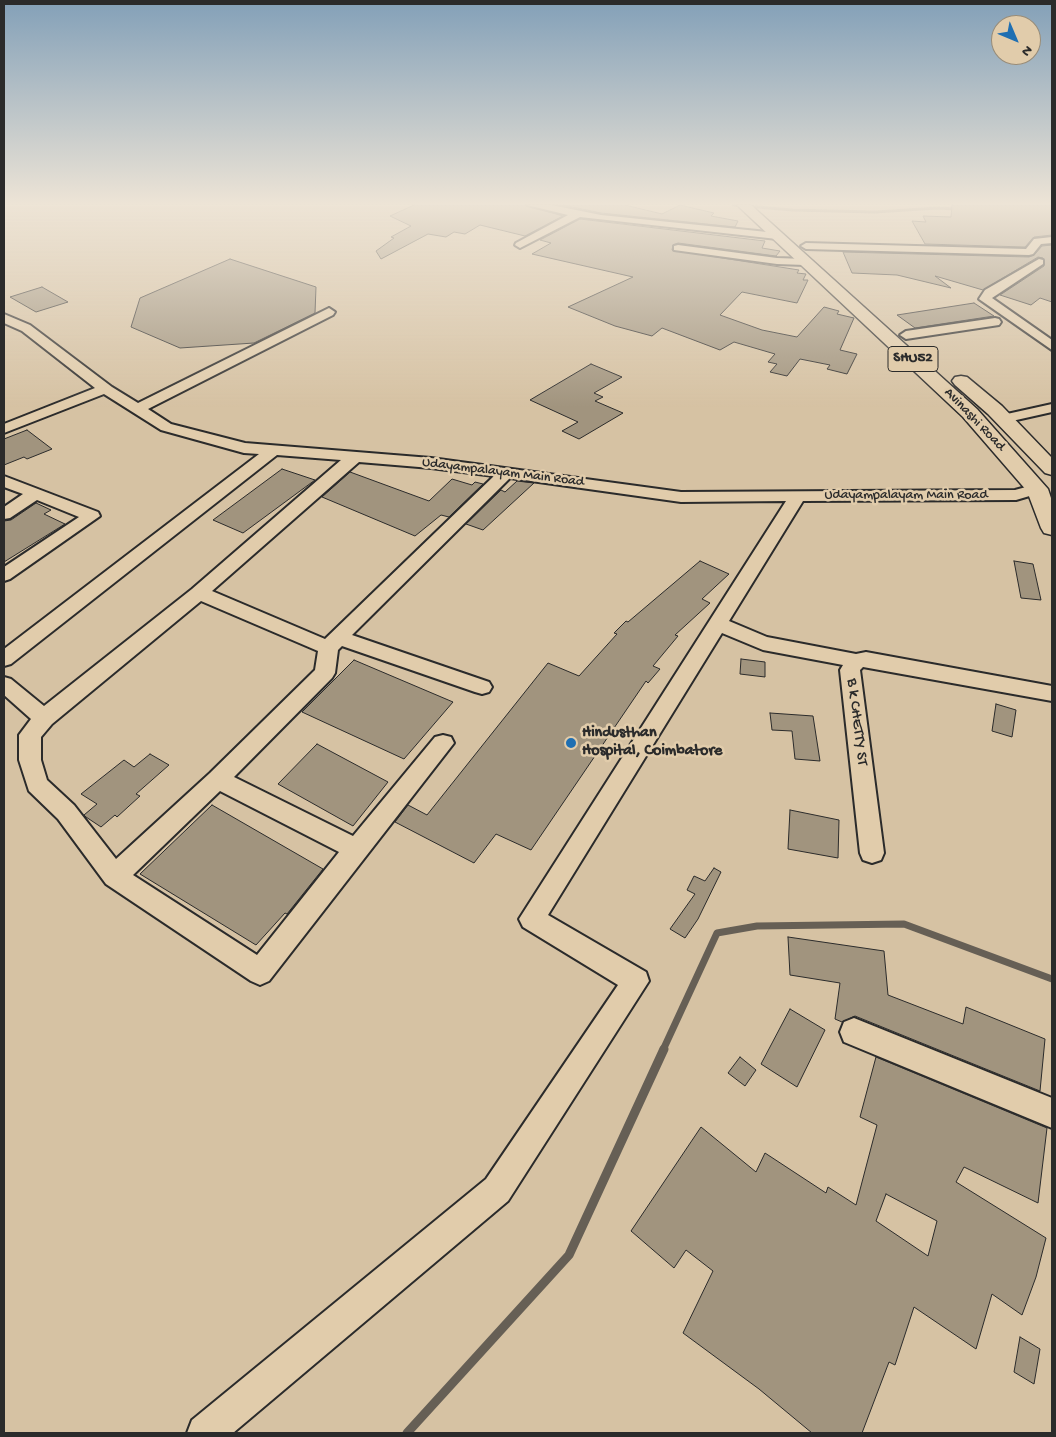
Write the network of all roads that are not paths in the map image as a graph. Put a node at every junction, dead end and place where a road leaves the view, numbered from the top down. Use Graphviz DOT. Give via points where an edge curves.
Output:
graph roads {
  1 [pos="825,272"];
  2 [pos="828,272"];
  3 [pos="1027,272"];
  4 [pos="329,312"];
  5 [pos="4,318"];
  6 [pos="996,322"];
  7 [pos="906,335"];
  8 [pos="1052,346"];
  9 [pos="105,389"];
  10 [pos="1052,408"];
  11 [pos="137,409"];
  12 [pos="1003,418"];
  13 [pos="4,430"];
  14 [pos="274,450"];
  15 [pos="356,456"];
  16 [pos="1052,469"];
  17 [pos="506,473"];
  18 [pos="5,483"];
  19 [pos="1037,489"];
  20 [pos="36,493"];
  21 [pos="797,497"];
  22 [pos="4,514"];
  23 [pos="1052,528"];
  24 [pos="4,575"];
  25 [pos="199,593"];
  26 [pos="718,624"];
  27 [pos="334,643"];
  28 [pos="4,659"];
  29 [pos="856,661"];
  30 [pos="4,684"];
  31 [pos="482,687"];
  32 [pos="1052,694"];
  33 [pos="44,718"];
  34 [pos="443,743"];
  35 [pos="218,778"];
  36 [pos="356,849"];
  37 [pos="872,852"];
  38 [pos="115,876"];
  39 [pos="854,1032"];
  40 [pos="1052,1113"];
  41 [pos="205,1433"];
  1 -- 19 [label="main road, Avinashi Road / SHU52" via="970,413"];
  2 -- 7 [label="main road, Avinashi Road / SHU52"];
  3 -- 8 [label="street" via="984,299"];
  4 -- 11 [label="street"];
  5 -- 9 [label="street, Udayampalayam Main Road" via="26,328"];
  6 -- 7 [label="street"];
  7 -- 12 [label="main road, Avinashi Road / SHU52"];
  9 -- 11 [label="street, Udayampalayam Main Road"];
  9 -- 13 [label="street"];
  10 -- 12 [label="street"];
  11 -- 14 [label="street, Udayampalayam Main Road" via="166,427 244,448"];
  12 -- 16 [label="main road, Avinashi Road / SHU52"];
  14 -- 15 [label="street, Udayampalayam Main Road"];
  14 -- 28 [label="street"];
  15 -- 17 [label="street, Udayampalayam Main Road"];
  15 -- 25 [label="street"];
  17 -- 21 [label="street, Udayampalayam Main Road" via="681,497"];
  17 -- 27 [label="street"];
  18 -- 20 [label="street"];
  19 -- 21 [label="street, Udayampalayam Main Road" via="1016,495"];
  19 -- 23 [label="main road, Avinashi Road / SHU52"];
  20 -- 22 [label="street"];
  20 -- 24 [label="street" via="92,516"];
  21 -- 26 [label="street"];
  25 -- 27 [label="street"];
  25 -- 33 [label="street"];
  26 -- 29 [label="street" via="762,643"];
  26 -- 41 [label="street" via="532,919 636,981 497,1190"];
  27 -- 31 [label="street"];
  27 -- 35 [label="street" via="325,673"];
  29 -- 32 [label="street, B k CHETTY ST" via="866,659"];
  29 -- 37 [label="street, B k CHETTY ST" via="850,670"];
  30 -- 33 [label="street"];
  33 -- 38 [label="street" via="30,735 30,760 37,785 66,812"];
  34 -- 36 [label="street"];
  35 -- 36 [label="street"];
  35 -- 38 [label="street"];
  36 -- 38 [label="street" via="260,972"];
  39 -- 40 [label="street"];
}
